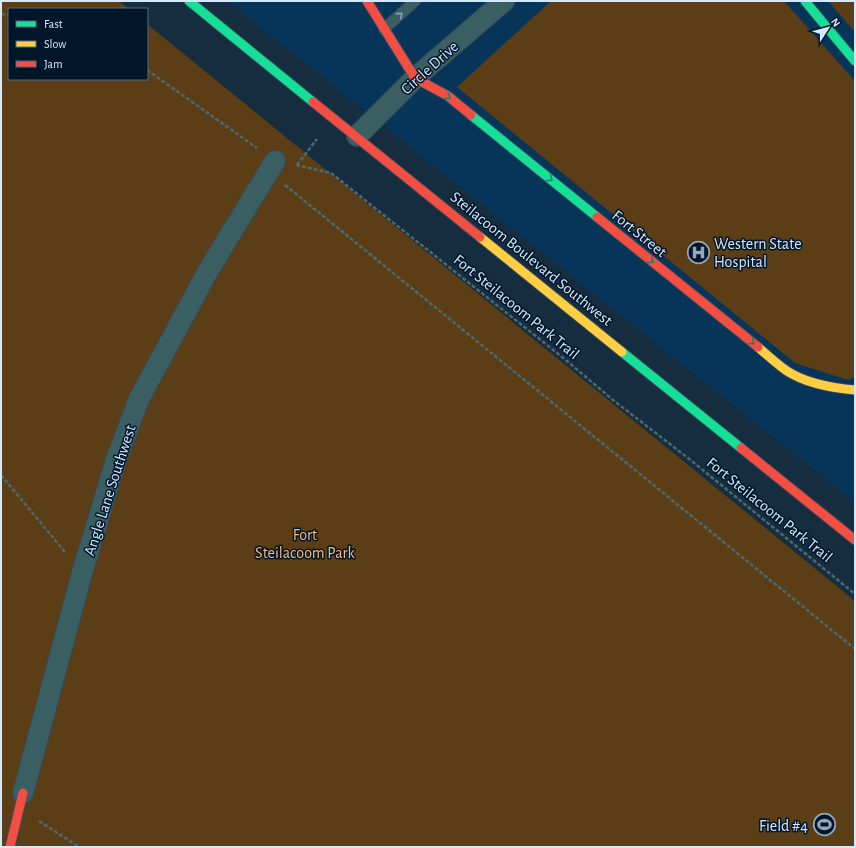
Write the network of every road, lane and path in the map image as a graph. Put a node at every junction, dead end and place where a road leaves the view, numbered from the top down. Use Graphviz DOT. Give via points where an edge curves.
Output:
graph roads {
  1 [pos="189,1"];
  2 [pos="367,1"];
  3 [pos="415,1"];
  4 [pos="504,1"];
  5 [pos="805,1"];
  6 [pos="384,29"];
  7 [pos="855,61"];
  8 [pos="148,71"];
  9 [pos="414,78"];
  10 [pos="357,136"];
  11 [pos="317,139"];
  12 [pos="297,165"];
  13 [pos="272,166"];
  14 [pos="855,390"];
  15 [pos="1,476"];
  16 [pos="855,540"];
  17 [pos="82,573"];
  18 [pos="855,594"];
  19 [pos="855,649"];
  20 [pos="21,801"];
  21 [pos="76,846"];
  22 [pos="10,847"];
  1 -- 10 [label="main road, Steilacoom Boulevard Southwest"];
  2 -- 6 [label="main road"];
  6 -- 3 [label="lane, one-way"];
  4 -- 9 [label="street, Circle Drive"];
  5 -- 7 [label="main road"];
  6 -- 9 [label="main road"];
  8 -- 13 [label="path, Fort Steilacoom Park Trail"];
  9 -- 10 [label="street, Circle Drive"];
  9 -- 14 [label="main road, Fort Street, one-way" via="448,96 787,371 823,387"];
  10 -- 16 [label="main road, Steilacoom Boulevard Southwest"];
  11 -- 12 [label="path"];
  12 -- 13 [label="path, Fort Steilacoom Park Trail"];
  12 -- 18 [label="path, Fort Steilacoom Park Trail" via="331,173"];
  13 -- 17 [label="street, Angle Lane Southwest" via="208,271 140,400 116,460"];
  13 -- 19 [label="path"];
  15 -- 17 [label="path"];
  17 -- 20 [label="street, Angle Lane Southwest"];
  20 -- 21 [label="path"];
  20 -- 22 [label="main road, Angle Lane Southwest"];
}
